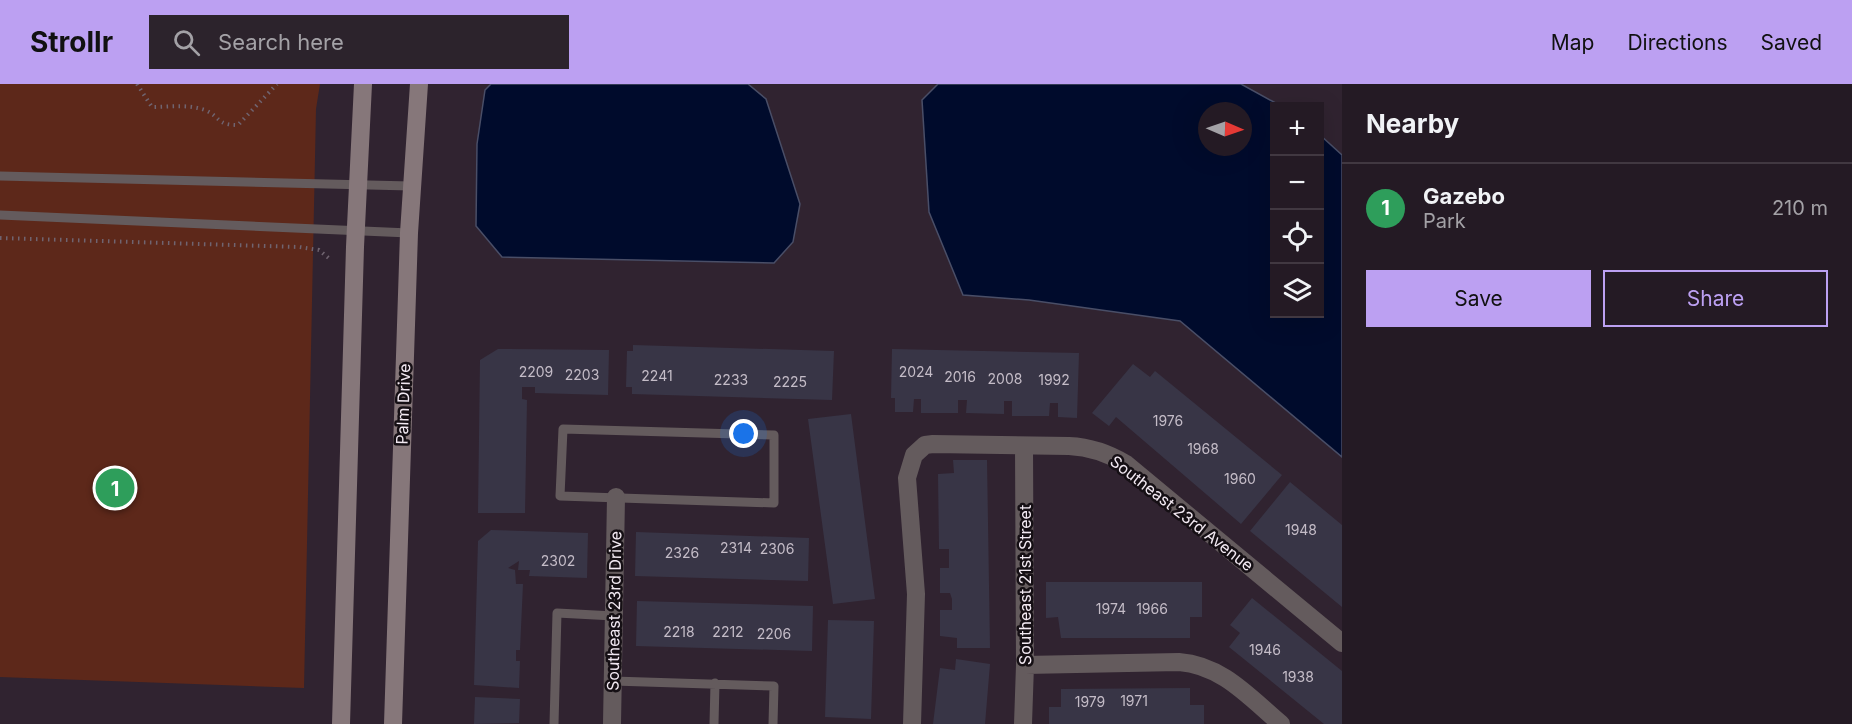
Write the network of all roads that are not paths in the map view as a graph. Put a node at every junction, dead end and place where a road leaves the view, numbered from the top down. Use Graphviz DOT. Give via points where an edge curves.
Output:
graph roads {
  1 [pos="363,84"];
  2 [pos="419,84"];
  3 [pos="0,176"];
  4 [pos="358,185"];
  5 [pos="411,186"];
  6 [pos="0,215"];
  7 [pos="356,232"];
  8 [pos="409,233"];
  9 [pos="1024,446"];
  10 [pos="616,497"];
  11 [pos="614,616"];
  12 [pos="1342,643"];
  13 [pos="1025,665"];
  14 [pos="613,681"];
  15 [pos="715,683"];
  16 [pos="341,724"];
  17 [pos="393,724"];
  18 [pos="554,724"];
  19 [pos="612,724"];
  20 [pos="714,724"];
  21 [pos="772,724"];
  22 [pos="912,724"];
  23 [pos="1023,724"];
  24 [pos="1281,724"];
  1 -- 4 [label="main road"];
  2 -- 5 [label="main road, Palm Drive"];
  3 -- 4 [label="lane"];
  4 -- 5 [label="lane"];
  4 -- 7 [label="main road"];
  5 -- 8 [label="main road, Palm Drive"];
  6 -- 7 [label="lane"];
  7 -- 8 [label="lane"];
  7 -- 16 [label="main road"];
  8 -- 17 [label="main road, Palm Drive"];
  9 -- 12 [label="street, Southeast 23rd Avenue" via="1080,446 1117,459"];
  9 -- 13 [label="street, Southeast 21st Street"];
  9 -- 22 [label="street, Southeast 23rd Avenue" via="933,444 919,450 910,462 906,488 916,613"];
  10 -- 10 [label="lane" via="774,502 774,435 563,429 560,496"];
  10 -- 11 [label="street, Southeast 23rd Drive"];
  11 -- 14 [label="street, Southeast 23rd Drive"];
  11 -- 18 [label="lane" via="557,613"];
  13 -- 23 [label="street, Southeast 21st Street"];
  13 -- 24 [label="street" via="1202,665 1229,681"];
  14 -- 15 [label="lane"];
  14 -- 19 [label="street, Southeast 23rd Drive"];
  15 -- 20 [label="lane"];
  15 -- 21 [label="lane" via="774,686"];
}
